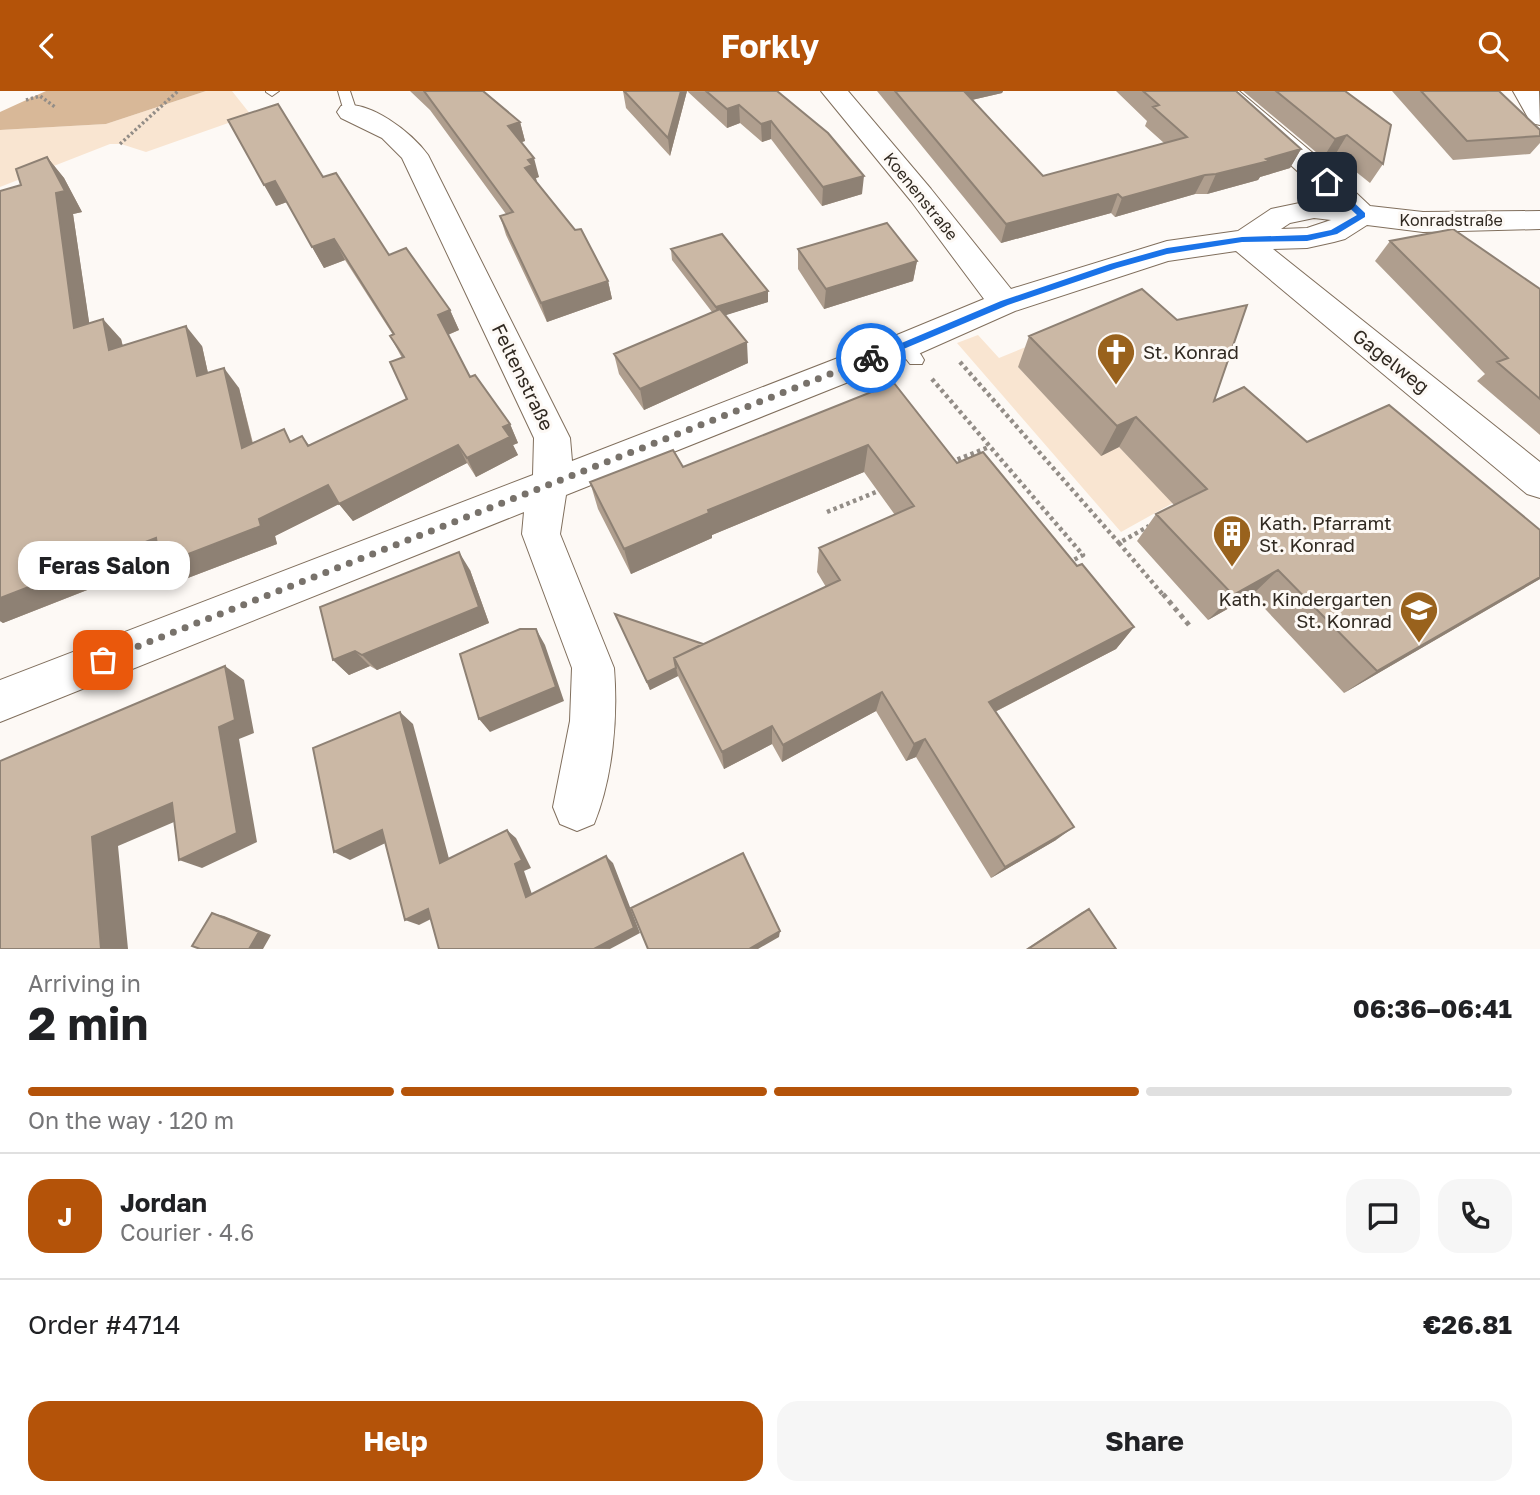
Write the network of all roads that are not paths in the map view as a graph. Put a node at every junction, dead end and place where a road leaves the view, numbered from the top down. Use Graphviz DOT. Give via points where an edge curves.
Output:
graph roads {
  1 [pos="834,91"];
  2 [pos="1223,91"];
  3 [pos="1526,91"];
  4 [pos="347,101"];
  5 [pos="1540,117"];
  6 [pos="1362,215"];
  7 [pos="1540,221"];
  8 [pos="1242,240"];
  9 [pos="1004,303"];
  10 [pos="552,483"];
  11 [pos="1540,483"];
  12 [pos="0,701"];
  13 [pos="577,807"];
  1 -- 9 [label="street, Koenenstraße"];
  2 -- 6 [label="street"];
  3 -- 5 [label="street"];
  4 -- 10 [label="street, Feltenstraße" via="392,132 414,155 552,438 556,460"];
  6 -- 7 [label="street, Konradstraße" via="1423,222"];
  6 -- 8 [label="street" via="1334,232 1307,238"];
  8 -- 9 [label="street" via="1167,251"];
  8 -- 11 [label="street, Gagelweg"];
  9 -- 10 [label="street" via="918,346"];
  10 -- 12 [label="street"];
  10 -- 13 [label="street, Feltenstraße" via="541,534 593,668 596,692"];
}
